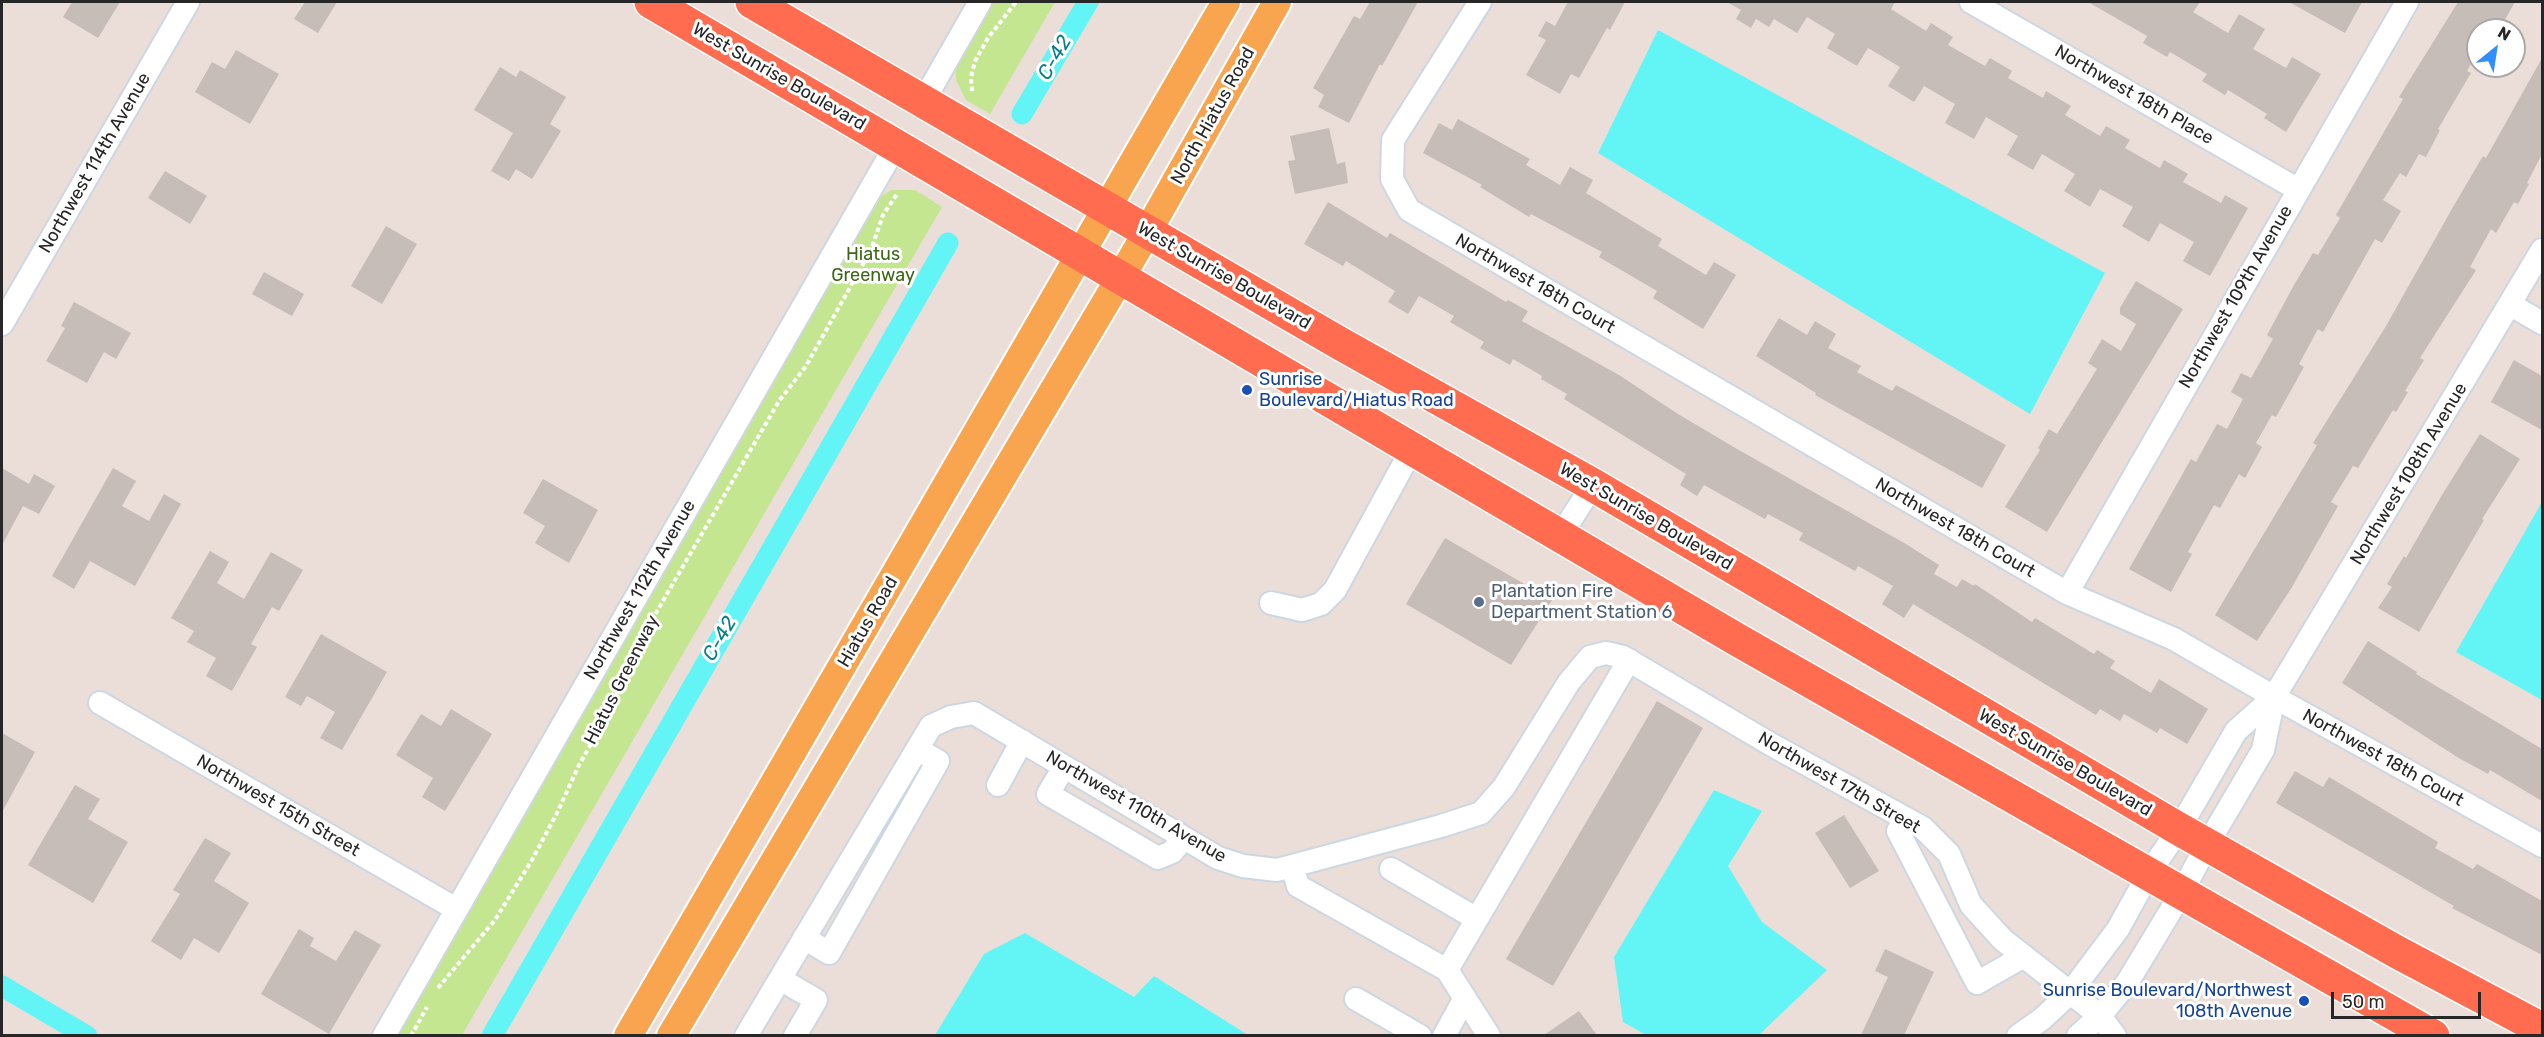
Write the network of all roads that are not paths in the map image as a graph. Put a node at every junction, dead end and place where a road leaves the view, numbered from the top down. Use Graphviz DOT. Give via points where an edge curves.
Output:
graph roads {
  1 [pos="188,2"];
  2 [pos="651,2"];
  3 [pos="752,2"];
  4 [pos="980,2"];
  5 [pos="1226,2"];
  6 [pos="1277,2"];
  7 [pos="1480,2"];
  8 [pos="1971,2"];
  9 [pos="2407,2"];
  10 [pos="924,100"];
  11 [pos="896,145"];
  12 [pos="2297,189"];
  13 [pos="1108,208"];
  14 [pos="1148,231"];
  15 [pos="2542,250"];
  16 [pos="1081,255"];
  17 [pos="1120,278"];
  18 [pos="2511,305"];
  19 [pos="2542,323"];
  20 [pos="2,324"];
  21 [pos="1412,449"];
  22 [pos="1593,485"];
  23 [pos="1560,536"];
  24 [pos="2067,593"];
  25 [pos="1271,603"];
  26 [pos="1626,658"];
  27 [pos="2274,697"];
  28 [pos="100,703"];
  29 [pos="1022,741"];
  30 [pos="1064,767"];
  31 [pos="998,785"];
  32 [pos="1905,819"];
  33 [pos="2193,837"];
  34 [pos="1184,838"];
  35 [pos="2542,846"];
  36 [pos="1292,866"];
  37 [pos="1391,869"];
  38 [pos="2149,873"];
  39 [pos="2182,892"];
  40 [pos="456,909"];
  41 [pos="1477,919"];
  42 [pos="2024,956"];
  43 [pos="1447,970"];
  44 [pos="780,979"];
  45 [pos="2070,993"];
  46 [pos="1465,998"];
  47 [pos="1356,999"];
  48 [pos="2100,1016"];
  49 [pos="2542,1029"];
  50 [pos="384,1035"];
  51 [pos="628,1035"];
  52 [pos="671,1035"];
  53 [pos="746,1035"];
  54 [pos="795,1035"];
  55 [pos="1420,1035"];
  56 [pos="1444,1035"];
  57 [pos="1489,1035"];
  58 [pos="2020,1035"];
  59 [pos="2078,1035"];
  60 [pos="2115,1035"];
  61 [pos="2433,1035"];
  1 -- 20 [label="street, Northwest 114th Avenue"];
  2 -- 11 [label="highway, West Sunrise Boulevard"];
  3 -- 10 [label="highway, West Sunrise Boulevard"];
  4 -- 10 [label="street"];
  5 -- 13 [label="main road"];
  6 -- 14 [label="main road, North Hiatus Road"];
  7 -- 24 [label="street, Northwest 18th Court" via="1393,140 1392,178 1409,210"];
  8 -- 12 [label="street, Northwest 18th Place"];
  9 -- 12 [label="street, Northwest 109th Avenue"];
  10 -- 13 [label="highway, West Sunrise Boulevard"];
  11 -- 16 [label="highway, West Sunrise Boulevard"];
  11 -- 40 [label="street, Northwest 112th Avenue"];
  12 -- 24 [label="street, Northwest 109th Avenue"];
  13 -- 14 [label="highway, West Sunrise Boulevard"];
  13 -- 16 [label="main road, Hiatus Road"];
  14 -- 17 [label="main road"];
  14 -- 22 [label="highway, West Sunrise Boulevard" via="1341,345"];
  15 -- 18 [label="street, Northwest 108th Avenue"];
  16 -- 17 [label="highway, West Sunrise Boulevard"];
  16 -- 51 [label="main road, Hiatus Road"];
  17 -- 21 [label="highway, West Sunrise Boulevard"];
  17 -- 52 [label="main road"];
  18 -- 19 [label="street"];
  18 -- 27 [label="street, Northwest 108th Avenue"];
  21 -- 23 [label="highway, West Sunrise Boulevard"];
  21 -- 25 [label="street" via="1335,590 1321,604 1302,610"];
  22 -- 23 [label="street"];
  22 -- 33 [label="highway, West Sunrise Boulevard"];
  23 -- 38 [label="highway, West Sunrise Boulevard"];
  24 -- 27 [label="street, Northwest 18th Court" via="2174,639"];
  26 -- 32 [label="street, Northwest 17th Street"];
  26 -- 36 [label="street, Northwest 110th Avenue" via="1606,653 1590,657 1569,682 1504,787 1481,813"];
  26 -- 41 [label="street"];
  27 -- 33 [label="street, Northwest 108th Avenue" via="2236,732"];
  27 -- 33 [label="street, Northwest 108th Avenue" via="2263,750"];
  27 -- 35 [label="street, Northwest 18th Court"];
  28 -- 40 [label="street, Northwest 15th Street"];
  29 -- 30 [label="street, Northwest 110th Avenue"];
  29 -- 31 [label="street"];
  29 -- 44 [label="street, Northwest 110th Avenue" via="974,713 931,726"];
  30 -- 34 [label="street, Northwest 110th Avenue"];
  30 -- 34 [label="street" via="1048,794 1158,858 1172,852"];
  32 -- 42 [label="street, Northwest 17th Street" via="1923,828 1949,854 1971,905 2003,940"];
  32 -- 42 [label="street" via="1898,831 1977,983"];
  33 -- 38 [label="street, Northwest 108th Avenue"];
  33 -- 39 [label="street, Northwest 108th Avenue"];
  33 -- 49 [label="highway, West Sunrise Boulevard"];
  34 -- 36 [label="street, Northwest 110th Avenue" via="1218,858 1243,866 1277,870"];
  36 -- 43 [label="street" via="1298,886"];
  37 -- 41 [label="street"];
  38 -- 39 [label="highway, West Sunrise Boulevard"];
  38 -- 45 [label="street, Northwest 108th Avenue" via="2118,929"];
  39 -- 48 [label="street, Northwest 108th Avenue" via="2127,983"];
  39 -- 61 [label="highway, West Sunrise Boulevard"];
  40 -- 50 [label="street, Northwest 112th Avenue"];
  41 -- 43 [label="street"];
  42 -- 45 [label="street, Northwest 17th Street"];
  43 -- 46 [label="street"];
  44 -- 53 [label="street, Northwest 110th Avenue"];
  44 -- 54 [label="street" via="816,1000"];
  45 -- 48 [label="street, Northwest 17th Street"];
  45 -- 58 [label="street, Northwest 108th Avenue"];
  46 -- 56 [label="street"];
  46 -- 57 [label="street"];
  47 -- 55 [label="street"];
  48 -- 59 [label="street, Northwest 108th Avenue"];
  48 -- 60 [label="street, Northwest 17th Street"];
}
